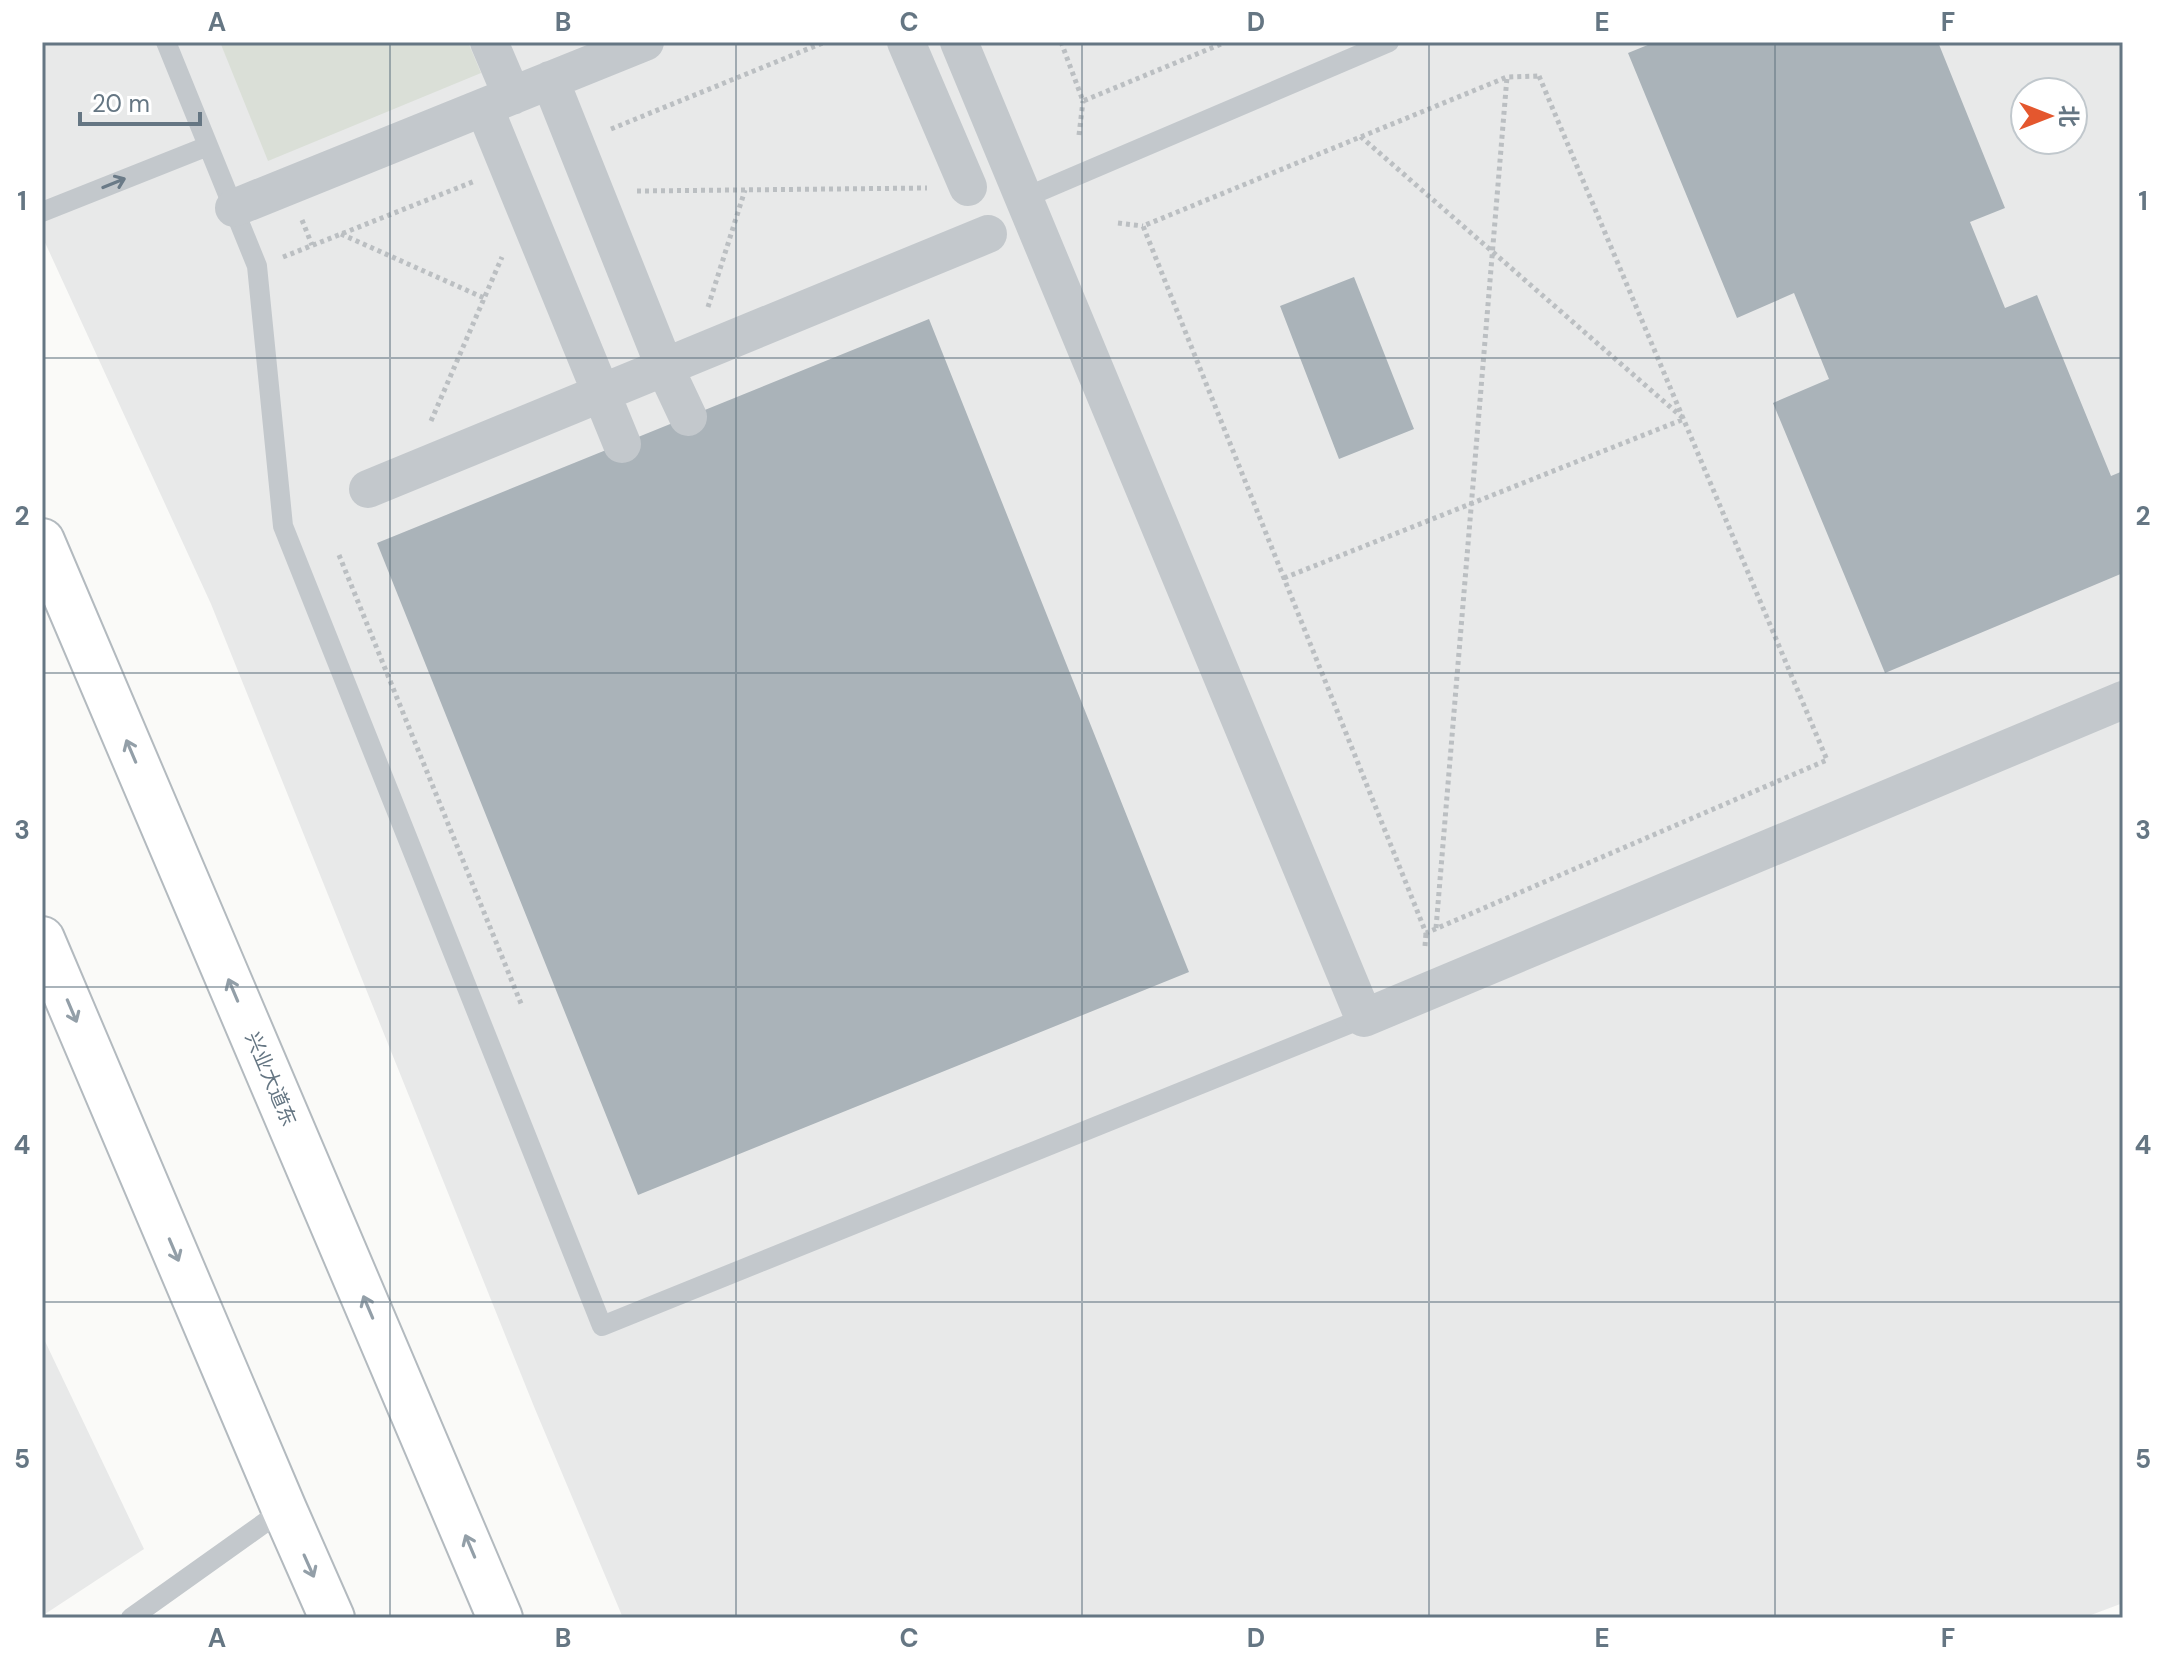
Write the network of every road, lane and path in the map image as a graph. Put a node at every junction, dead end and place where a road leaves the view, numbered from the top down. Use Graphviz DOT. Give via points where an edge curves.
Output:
graph roads {
  1 [pos="166,42"];
  2 [pos="489,42"];
  3 [pos="645,42"];
  4 [pos="825,42"];
  5 [pos="906,42"];
  6 [pos="959,42"];
  7 [pos="1061,42"];
  8 [pos="1226,42"];
  9 [pos="1389,42"];
  10 [pos="1507,77"];
  11 [pos="550,80"];
  12 [pos="498,101"];
  13 [pos="1083,101"];
  14 [pos="1079,135"];
  15 [pos="1360,136"];
  16 [pos="574,144"];
  17 [pos="208,146"];
  18 [pos="509,167"];
  19 [pos="968,187"];
  20 [pos="745,190"];
  21 [pos="594,191"];
  22 [pos="1024,198"];
  23 [pos="524,205"];
  24 [pos="234,208"];
  25 [pos="42,212"];
  26 [pos="1118,223"];
  27 [pos="1143,226"];
  28 [pos="341,234"];
  29 [pos="988,234"];
  30 [pos="1492,251"];
  31 [pos="281,258"];
  32 [pos="484,298"];
  33 [pos="679,362"];
  34 [pos="602,394"];
  35 [pos="688,417"];
  36 [pos="1684,419"];
  37 [pos="622,444"];
  38 [pos="407,475"];
  39 [pos="368,489"];
  40 [pos="1471,503"];
  41 [pos="42,541"];
  42 [pos="339,555"];
  43 [pos="1284,578"];
  44 [pos="2123,700"];
  45 [pos="1436,928"];
  46 [pos="1426,933"];
  47 [pos="42,939"];
  48 [pos="1425,946"];
  49 [pos="522,1006"];
  50 [pos="1364,1018"];
  51 [pos="284,1509"];
  52 [pos="131,1618"];
  53 [pos="332,1618"];
  54 [pos="500,1618"];
  1 -- 17 [label="lane"];
  2 -- 12 [label="street"];
  3 -- 11 [label="street"];
  4 -- 16 [label="path"];
  5 -- 19 [label="street"];
  6 -- 22 [label="street"];
  7 -- 13 [label="path"];
  8 -- 13 [label="path"];
  9 -- 22 [label="lane"];
  10 -- 15 [label="path"];
  10 -- 30 [label="path"];
  10 -- 36 [label="path" via="1539,76"];
  11 -- 12 [label="street"];
  11 -- 16 [label="street"];
  12 -- 18 [label="street"];
  12 -- 24 [label="street"];
  13 -- 14 [label="path"];
  15 -- 27 [label="path"];
  15 -- 30 [label="path"];
  16 -- 21 [label="street"];
  17 -- 24 [label="lane"];
  25 -- 17 [label="lane, one-way"];
  18 -- 23 [label="street"];
  18 -- 28 [label="path"];
  19 -- 20 [label="path"];
  20 -- 21 [label="path"];
  20 -- 33 [label="path"];
  21 -- 33 [label="street"];
  22 -- 50 [label="street"];
  23 -- 32 [label="path"];
  23 -- 34 [label="street"];
  24 -- 50 [label="lane" via="257,266 283,526 602,1326"];
  26 -- 27 [label="path"];
  27 -- 43 [label="path"];
  28 -- 31 [label="path"];
  28 -- 32 [label="path"];
  29 -- 33 [label="street"];
  30 -- 36 [label="path"];
  30 -- 40 [label="path"];
  32 -- 38 [label="path"];
  33 -- 34 [label="street"];
  33 -- 35 [label="street"];
  34 -- 37 [label="street"];
  34 -- 38 [label="street"];
  36 -- 40 [label="path"];
  36 -- 45 [label="path" via="1827,760"];
  38 -- 39 [label="street"];
  40 -- 43 [label="path"];
  40 -- 45 [label="path"];
  54 -- 41 [label="main road, 兴业大道东, one-way"];
  42 -- 49 [label="path"];
  43 -- 46 [label="path"];
  44 -- 50 [label="street"];
  45 -- 46 [label="path"];
  46 -- 48 [label="path"];
  47 -- 51 [label="main road, one-way"];
  51 -- 52 [label="lane"];
  51 -- 53 [label="main road, one-way"];
}
